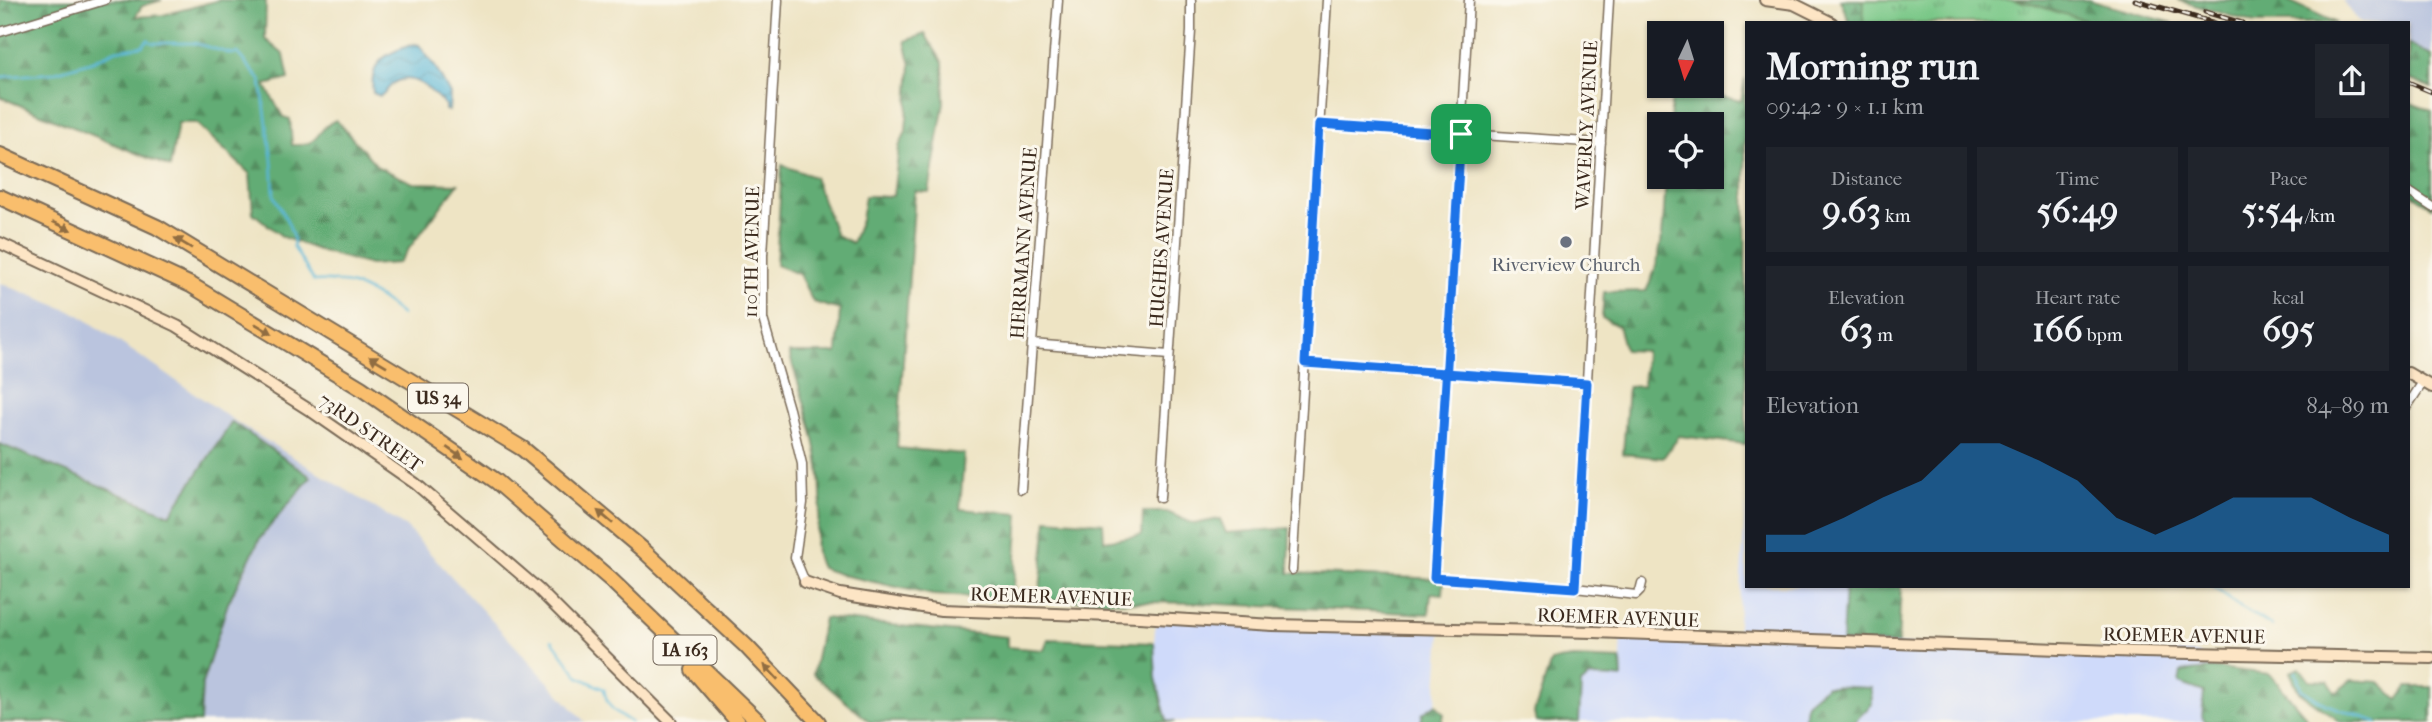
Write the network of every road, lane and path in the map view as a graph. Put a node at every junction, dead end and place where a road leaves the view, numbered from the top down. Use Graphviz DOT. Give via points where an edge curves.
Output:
graph roads {
  1 [pos="105,0"];
  2 [pos="778,0"];
  3 [pos="1058,0"];
  4 [pos="1191,0"];
  5 [pos="1327,0"];
  6 [pos="1469,0"];
  7 [pos="1609,0"];
  8 [pos="1765,0"];
  9 [pos="1828,21"];
  10 [pos="0,33"];
  11 [pos="1319,124"];
  12 [pos="1461,134"];
  13 [pos="1601,143"];
  14 [pos="0,155"];
  15 [pos="2410,192"];
  16 [pos="0,197"];
  17 [pos="2432,207"];
  18 [pos="0,243"];
  19 [pos="1032,344"];
  20 [pos="1169,355"];
  21 [pos="1305,363"];
  22 [pos="1446,373"];
  23 [pos="2410,374"];
  24 [pos="1587,383"];
  25 [pos="2427,384"];
  26 [pos="2410,403"];
  27 [pos="1021,489"];
  28 [pos="1160,498"];
  29 [pos="1292,570"];
  30 [pos="610,579"];
  31 [pos="805,582"];
  32 [pos="1642,583"];
  33 [pos="1575,588"];
  34 [pos="2432,658"];
  35 [pos="671,722"];
  36 [pos="738,722"];
  37 [pos="759,722"];
  38 [pos="818,722"];
  1 -- 10 [label="street"];
  2 -- 31 [label="street, 110TH AVENUE" via="763,319 802,464 803,503 795,558"];
  3 -- 19 [label="street, HERRMANN AVENUE"];
  4 -- 20 [label="street, HUGHES AVENUE"];
  5 -- 11 [label="street"];
  6 -- 12 [label="street"];
  7 -- 13 [label="street, WAVERLY AVENUE"];
  8 -- 9 [label="street" via="1794,4"];
  11 -- 12 [label="street"];
  11 -- 21 [label="street"];
  12 -- 13 [label="street"];
  12 -- 22 [label="street"];
  13 -- 24 [label="street, WAVERLY AVENUE"];
  38 -- 14 [label="highway, US 34, one-way" via="642,548 523,449 157,227"];
  15 -- 17 [label="street"];
  16 -- 30 [label="highway, US 34, one-way" via="191,285 361,388 496,481"];
  18 -- 35 [label="street, 73RD STREET" via="177,326 416,484 538,589"];
  19 -- 20 [label="street"];
  19 -- 27 [label="street, HERRMANN AVENUE"];
  20 -- 28 [label="street, HUGHES AVENUE"];
  21 -- 22 [label="street"];
  21 -- 29 [label="street"];
  22 -- 24 [label="street"];
  22 -- 33 [label="street" via="1434,578"];
  23 -- 25 [label="street"];
  24 -- 33 [label="street, WAVERLY AVENUE"];
  25 -- 26 [label="street"];
  30 -- 36 [label="highway, US 34"];
  30 -- 37 [label="highway, IA 163"];
  31 -- 34 [label="street, ROEMER AVENUE" via="840,594 942,610 1273,625"];
  32 -- 33 [label="street" via="1636,595"];
}
